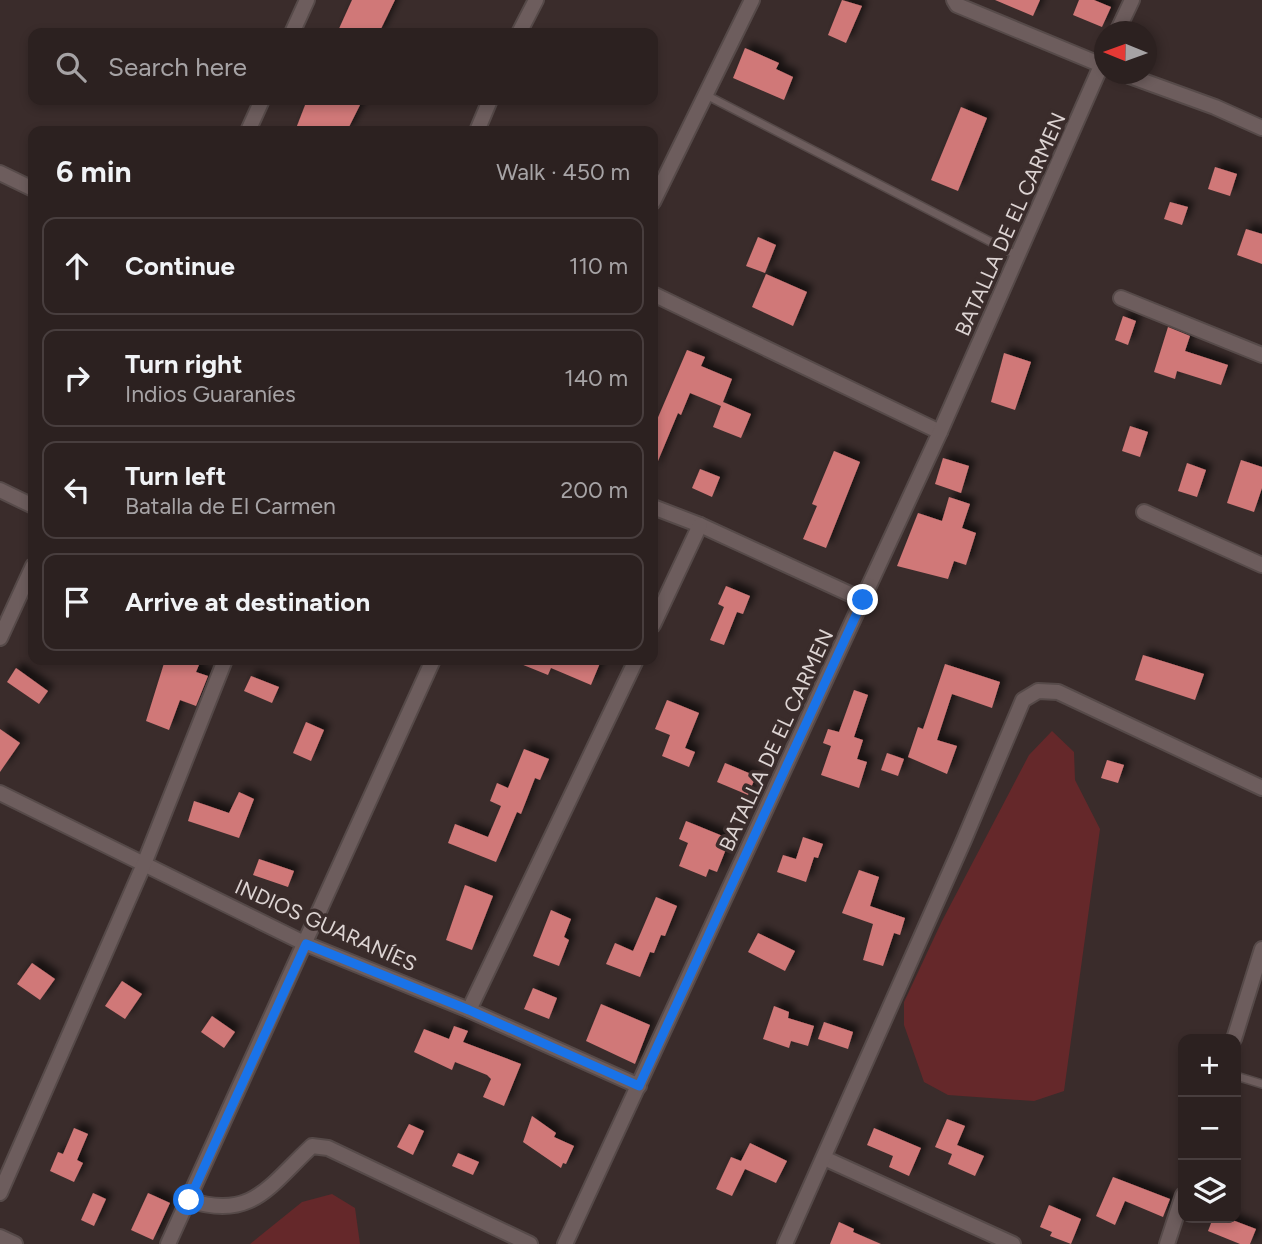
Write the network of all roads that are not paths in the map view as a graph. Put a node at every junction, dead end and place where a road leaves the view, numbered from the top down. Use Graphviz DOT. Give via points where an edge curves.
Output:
graph roads {
  1 [pos="307,0"];
  2 [pos="536,0"];
  3 [pos="752,0"];
  4 [pos="954,0"];
  5 [pos="1132,0"];
  6 [pos="1122,21"];
  7 [pos="294,28"];
  8 [pos="522,28"];
  9 [pos="1094,59"];
  10 [pos="1094,84"];
  11 [pos="1152,84"];
  12 [pos="706,95"];
  13 [pos="260,105"];
  14 [pos="488,105"];
  15 [pos="250,126"];
  16 [pos="479,126"];
  17 [pos="1262,128"];
  18 [pos="0,173"];
  19 [pos="28,187"];
  20 [pos="658,192"];
  21 [pos="1020,257"];
  22 [pos="658,296"];
  23 [pos="1121,298"];
  24 [pos="1262,355"];
  25 [pos="940,432"];
  26 [pos="0,490"];
  27 [pos="28,504"];
  28 [pos="658,509"];
  29 [pos="1144,512"];
  30 [pos="700,525"];
  31 [pos="1262,565"];
  32 [pos="28,577"];
  33 [pos="863,600"];
  34 [pos="658,614"];
  35 [pos="0,638"];
  36 [pos="223,665"];
  37 [pos="431,665"];
  38 [pos="634,665"];
  39 [pos="1262,788"];
  40 [pos="0,793"];
  41 [pos="144,864"];
  42 [pos="306,944"];
  43 [pos="1262,949"];
  44 [pos="469,1010"];
  45 [pos="1236,1034"];
  46 [pos="1241,1078"];
  47 [pos="1262,1084"];
  48 [pos="639,1086"];
  49 [pos="824,1158"];
  50 [pos="0,1193"];
  51 [pos="189,1200"];
  52 [pos="1178,1210"];
  53 [pos="0,1237"];
  54 [pos="15,1244"];
  55 [pos="168,1244"];
  56 [pos="530,1244"];
  57 [pos="565,1244"];
  58 [pos="785,1244"];
  59 [pos="1013,1244"];
  60 [pos="1167,1244"];
  1 -- 7 [label="street"];
  2 -- 8 [label="street"];
  3 -- 12 [label="street"];
  4 -- 9 [label="street"];
  5 -- 6 [label="street"];
  10 -- 21 [label="street, BATALLA DE EL CARMEN"];
  11 -- 17 [label="street"];
  12 -- 20 [label="street"];
  12 -- 21 [label="lane"];
  13 -- 15 [label="street"];
  14 -- 16 [label="street"];
  18 -- 19 [label="street"];
  21 -- 25 [label="street, BATALLA DE EL CARMEN"];
  22 -- 25 [label="street"];
  23 -- 24 [label="street"];
  25 -- 33 [label="street, BATALLA DE EL CARMEN"];
  26 -- 27 [label="street"];
  28 -- 30 [label="street"];
  29 -- 31 [label="street"];
  30 -- 33 [label="street"];
  30 -- 34 [label="street"];
  32 -- 35 [label="street"];
  33 -- 48 [label="street, BATALLA DE EL CARMEN"];
  36 -- 41 [label="street"];
  37 -- 42 [label="street"];
  38 -- 44 [label="street"];
  39 -- 49 [label="street" via="1058,692 1038,691 1023,700"];
  40 -- 41 [label="street, INDIOS GUARANÍES"];
  41 -- 42 [label="street, INDIOS GUARANÍES"];
  41 -- 50 [label="street"];
  42 -- 44 [label="street, INDIOS GUARANÍES"];
  42 -- 51 [label="street"];
  43 -- 45 [label="street"];
  44 -- 48 [label="street, INDIOS GUARANÍES"];
  46 -- 47 [label="lane"];
  48 -- 57 [label="street, BATALLA DE EL CARMEN"];
  49 -- 58 [label="street"];
  49 -- 59 [label="street"];
  51 -- 55 [label="street"];
  51 -- 56 [label="street" via="228,1209 254,1200 312,1146 328,1148"];
  52 -- 60 [label="street"];
  53 -- 54 [label="street"];
}
